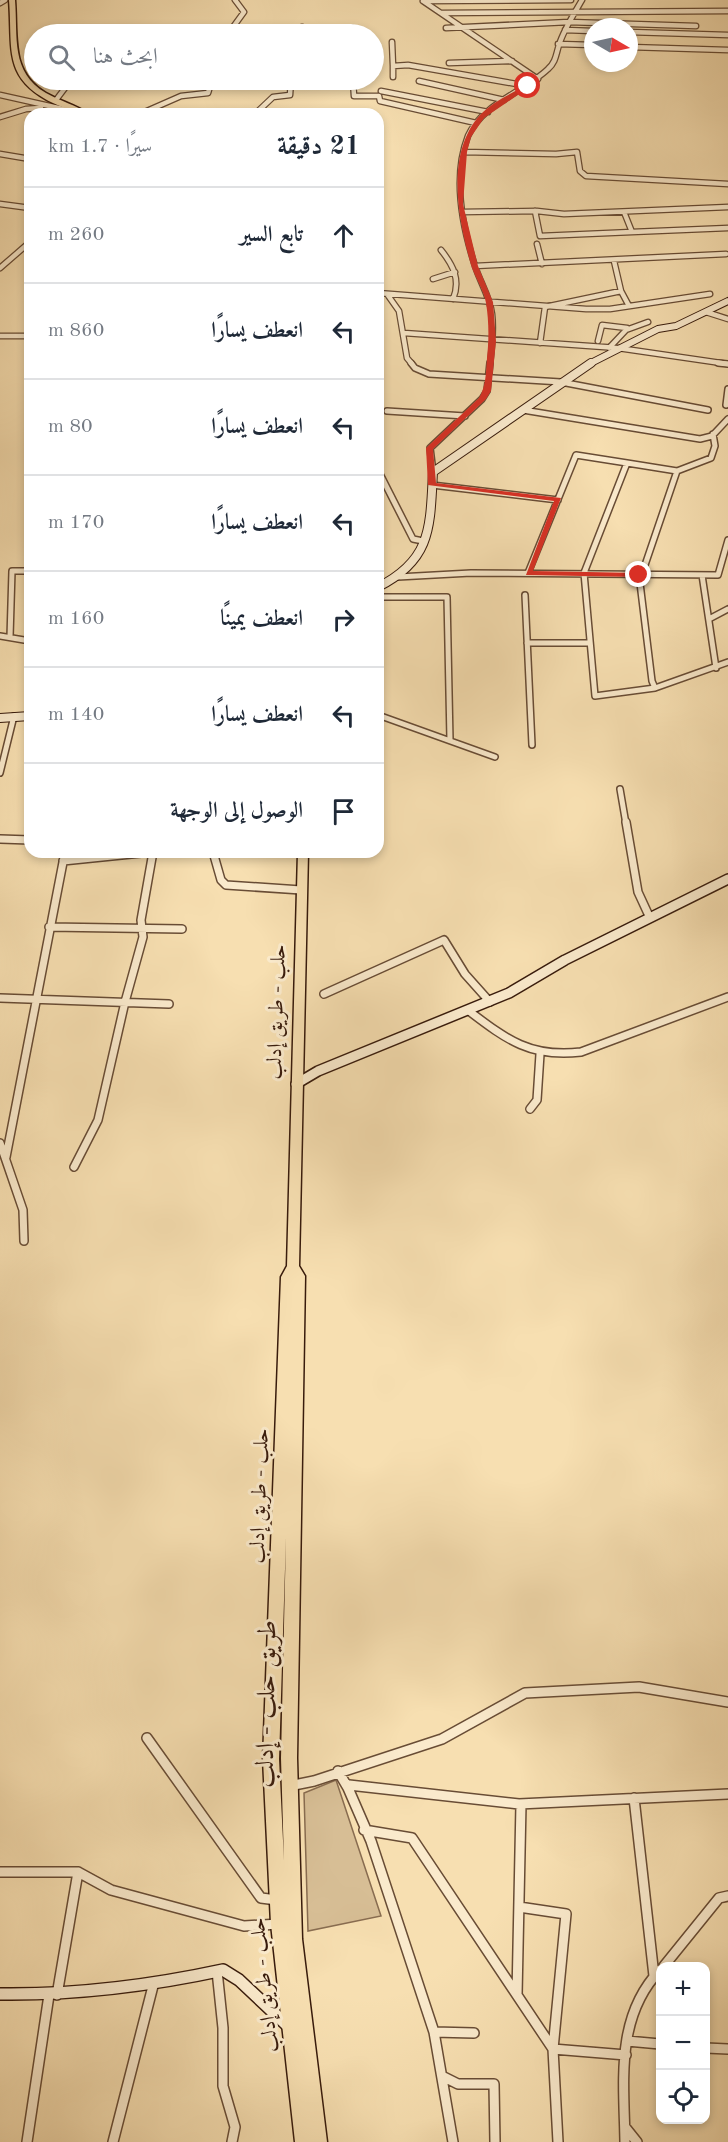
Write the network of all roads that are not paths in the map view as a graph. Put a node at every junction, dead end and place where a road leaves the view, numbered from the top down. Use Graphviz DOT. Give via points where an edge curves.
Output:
graph roads {
  1 [pos="5,0"];
  2 [pos="12,0"];
  3 [pos="235,0"];
  4 [pos="571,0"];
  5 [pos="582,0"];
  6 [pos="422,1"];
  7 [pos="0,3"];
  8 [pos="728,11"];
  9 [pos="575,12"];
  10 [pos="441,14"];
  11 [pos="570,22"];
  12 [pos="235,24"];
  13 [pos="696,26"];
  14 [pos="446,28"];
  15 [pos="462,28"];
  16 [pos="565,30"];
  17 [pos="584,31"];
  18 [pos="638,32"];
  19 [pos="728,35"];
  20 [pos="392,42"];
  21 [pos="558,44"];
  22 [pos="584,45"];
  23 [pos="638,46"];
  24 [pos="728,50"];
  25 [pos="512,61"];
  26 [pos="449,63"];
  27 [pos="393,66"];
  28 [pos="24,77"];
  29 [pos="393,77"];
  30 [pos="538,79"];
  31 [pos="419,81"];
  32 [pos="528,86"];
  33 [pos="40,90"];
  34 [pos="64,90"];
  35 [pos="209,90"];
  36 [pos="290,90"];
  37 [pos="354,90"];
  38 [pos="381,91"];
  39 [pos="0,95"];
  40 [pos="56,100"];
  41 [pos="504,100"];
  42 [pos="39,104"];
  43 [pos="24,108"];
  44 [pos="25,108"];
  45 [pos="66,108"];
  46 [pos="154,108"];
  47 [pos="261,108"];
  48 [pos="24,109"];
  49 [pos="488,112"];
  50 [pos="0,115"];
  51 [pos="476,123"];
  52 [pos="464,152"];
  53 [pos="0,154"];
  54 [pos="24,158"];
  55 [pos="728,184"];
  56 [pos="0,204"];
  57 [pos="24,207"];
  58 [pos="728,207"];
  59 [pos="535,211"];
  60 [pos="462,212"];
  61 [pos="624,212"];
  62 [pos="728,228"];
  63 [pos="632,232"];
  64 [pos="537,244"];
  65 [pos="24,247"];
  66 [pos="441,250"];
  67 [pos="726,254"];
  68 [pos="614,261"];
  69 [pos="542,264"];
  70 [pos="475,266"];
  71 [pos="0,268"];
  72 [pos="455,272"];
  73 [pos="433,279"];
  74 [pos="621,291"];
  75 [pos="384,294"];
  76 [pos="387,294"];
  77 [pos="710,294"];
  78 [pos="453,299"];
  79 [pos="489,302"];
  80 [pos="728,302"];
  81 [pos="629,306"];
  82 [pos="545,307"];
  83 [pos="706,312"];
  84 [pos="728,319"];
  85 [pos="648,322"];
  86 [pos="625,330"];
  87 [pos="404,333"];
  88 [pos="0,336"];
  89 [pos="24,336"];
  90 [pos="493,339"];
  91 [pos="635,340"];
  92 [pos="598,342"];
  93 [pos="540,343"];
  94 [pos="609,348"];
  95 [pos="618,348"];
  96 [pos="728,364"];
  97 [pos="489,377"];
  98 [pos="561,382"];
  99 [pos="728,389"];
  100 [pos="726,405"];
  101 [pos="523,410"];
  102 [pos="708,410"];
  103 [pos="387,411"];
  104 [pos="465,416"];
  105 [pos="728,419"];
  106 [pos="713,434"];
  107 [pos="627,463"];
  108 [pos="677,471"];
  109 [pos="433,472"];
  110 [pos="384,482"];
  111 [pos="432,485"];
  112 [pos="558,500"];
  113 [pos="728,540"];
  114 [pos="423,541"];
  115 [pos="24,571"];
  116 [pos="528,573"];
  117 [pos="584,573"];
  118 [pos="639,575"];
  119 [pos="702,575"];
  120 [pos="398,577"];
  121 [pos="384,584"];
  122 [pos="525,595"];
  123 [pos="384,597"];
  124 [pos="728,609"];
  125 [pos="709,619"];
  126 [pos="0,636"];
  127 [pos="10,637"];
  128 [pos="24,640"];
  129 [pos="527,643"];
  130 [pos="590,643"];
  131 [pos="728,662"];
  132 [pos="716,668"];
  133 [pos="655,688"];
  134 [pos="14,716"];
  135 [pos="24,716"];
  136 [pos="384,717"];
  137 [pos="0,718"];
  138 [pos="450,740"];
  139 [pos="532,745"];
  140 [pos="495,757"];
  141 [pos="0,773"];
  142 [pos="620,789"];
  143 [pos="0,839"];
  144 [pos="24,840"];
  145 [pos="63,858"];
  146 [pos="93,858"];
  147 [pos="151,858"];
  148 [pos="215,858"];
  149 [pos="303,858"];
  150 [pos="63,861"];
  151 [pos="728,879"];
  152 [pos="301,890"];
  153 [pos="650,918"];
  154 [pos="49,927"];
  155 [pos="142,928"];
  156 [pos="182,930"];
  157 [pos="324,994"];
  158 [pos="728,997"];
  159 [pos="0,998"];
  160 [pos="36,999"];
  161 [pos="125,1002"];
  162 [pos="490,1002"];
  163 [pos="169,1004"];
  164 [pos="469,1011"];
  165 [pos="540,1054"];
  166 [pos="296,1084"];
  167 [pos="530,1109"];
  168 [pos="0,1143"];
  169 [pos="6,1156"];
  170 [pos="75,1167"];
  171 [pos="24,1241"];
  172 [pos="293,1266"];
  173 [pos="282,1447"];
  174 [pos="295,1497"];
  175 [pos="275,1644"];
  176 [pos="728,1702"];
  177 [pos="290,1726"];
  178 [pos="147,1738"];
  179 [pos="338,1771"];
  180 [pos="349,1785"];
  181 [pos="290,1786"];
  182 [pos="728,1794"];
  183 [pos="634,1798"];
  184 [pos="521,1804"];
  185 [pos="364,1830"];
  186 [pos="0,1872"];
  187 [pos="78,1872"];
  188 [pos="728,1896"];
  189 [pos="277,1900"];
  190 [pos="519,1907"];
  191 [pos="279,1924"];
  192 [pos="667,1962"];
  193 [pos="656,1965"];
  194 [pos="217,1971"];
  195 [pos="656,1974"];
  196 [pos="153,1986"];
  197 [pos="0,1994"];
  198 [pos="53,1995"];
  199 [pos="517,1995"];
  200 [pos="290,2028"];
  201 [pos="434,2032"];
  202 [pos="474,2033"];
  203 [pos="627,2041"];
  204 [pos="656,2044"];
  205 [pos="710,2048"];
  206 [pos="554,2049"];
  207 [pos="728,2049"];
  208 [pos="626,2055"];
  209 [pos="442,2076"];
  210 [pos="625,2127"];
  211 [pos="27,2142"];
  212 [pos="113,2142"];
  213 [pos="232,2142"];
  214 [pos="304,2142"];
  215 [pos="318,2142"];
  216 [pos="453,2142"];
  217 [pos="495,2142"];
  218 [pos="558,2142"];
  219 [pos="625,2142"];
  220 [pos="637,2142"];
  1 -- 7 [label="street"];
  2 -- 28 [label="highway" via="19,70"];
  3 -- 12 [label="street" via="244,10"];
  4 -- 6 [label="street"];
  5 -- 9 [label="street"];
  6 -- 10 [label="street"];
  8 -- 9 [label="street"];
  9 -- 10 [label="street"];
  9 -- 11 [label="street"];
  10 -- 15 [label="street"];
  11 -- 13 [label="street"];
  11 -- 15 [label="street"];
  11 -- 16 [label="street"];
  14 -- 15 [label="street"];
  15 -- 25 [label="street"];
  16 -- 17 [label="street"];
  16 -- 21 [label="street"];
  18 -- 19 [label="street"];
  20 -- 27 [label="street"];
  21 -- 22 [label="street"];
  21 -- 30 [label="street" via="555,60"];
  23 -- 24 [label="street"];
  25 -- 26 [label="street"];
  25 -- 30 [label="street"];
  27 -- 29 [label="street"];
  27 -- 32 [label="street"];
  30 -- 32 [label="street"];
  31 -- 41 [label="street"];
  32 -- 41 [label="street"];
  33 -- 40 [label="highway"];
  34 -- 40 [label="street"];
  35 -- 46 [label="street"];
  36 -- 47 [label="street" via="290,95 273,97"];
  37 -- 51 [label="street" via="354,96 379,96 380,101"];
  38 -- 49 [label="street"];
  39 -- 42 [label="street"];
  40 -- 45 [label="highway"];
  41 -- 49 [label="street"];
  42 -- 44 [label="street"];
  42 -- 45 [label="street"];
  43 -- 50 [label="street"];
  48 -- 50 [label="street"];
  49 -- 51 [label="street"];
  51 -- 52 [label="street"];
  52 -- 55 [label="street" via="578,152 580,171 586,176"];
  52 -- 60 [label="street"];
  53 -- 54 [label="street"];
  56 -- 57 [label="street"];
  58 -- 61 [label="street"];
  59 -- 60 [label="street"];
  59 -- 61 [label="street"];
  59 -- 63 [label="street" via="540,236"];
  60 -- 70 [label="street"];
  61 -- 63 [label="street"];
  62 -- 63 [label="street"];
  64 -- 69 [label="street"];
  65 -- 71 [label="street"];
  66 -- 72 [label="street"];
  67 -- 68 [label="street"];
  68 -- 69 [label="street"];
  68 -- 74 [label="street"];
  69 -- 70 [label="street"];
  70 -- 79 [label="street"];
  72 -- 73 [label="street"];
  72 -- 78 [label="street" via="458,290"];
  74 -- 81 [label="street"];
  74 -- 82 [label="street"];
  75 -- 76 [label="street"];
  76 -- 78 [label="street"];
  76 -- 87 [label="street" via="399,311"];
  77 -- 81 [label="street"];
  78 -- 79 [label="street"];
  79 -- 82 [label="street"];
  79 -- 90 [label="street"];
  80 -- 83 [label="street"];
  81 -- 82 [label="street"];
  82 -- 93 [label="street"];
  83 -- 84 [label="street"];
  83 -- 91 [label="street"];
  85 -- 86 [label="street"];
  86 -- 91 [label="street"];
  86 -- 92 [label="street" via="602,325"];
  86 -- 94 [label="street"];
  87 -- 90 [label="street"];
  87 -- 97 [label="street" via="407,358 415,368 429,374"];
  88 -- 89 [label="street"];
  90 -- 93 [label="street"];
  90 -- 97 [label="street"];
  91 -- 95 [label="street"];
  93 -- 94 [label="street"];
  94 -- 95 [label="street"];
  95 -- 96 [label="street"];
  95 -- 98 [label="street"];
  97 -- 98 [label="street"];
  97 -- 104 [label="street" via="487,391"];
  98 -- 101 [label="street"];
  98 -- 102 [label="street"];
  99 -- 100 [label="street"];
  101 -- 106 [label="street" via="700,439"];
  101 -- 109 [label="street"];
  103 -- 104 [label="street"];
  104 -- 109 [label="street" via="430,448"];
  105 -- 106 [label="street"];
  106 -- 108 [label="street" via="711,459"];
  107 -- 108 [label="street"];
  107 -- 112 [label="street" via="576,455"];
  107 -- 117 [label="street"];
  108 -- 118 [label="street"];
  109 -- 111 [label="street"];
  110 -- 114 [label="street" via="413,539"];
  111 -- 112 [label="street"];
  111 -- 114 [label="street"];
  112 -- 116 [label="street"];
  113 -- 119 [label="street" via="718,575"];
  114 -- 120 [label="street" via="413,564"];
  115 -- 127 [label="street" via="12,571"];
  116 -- 117 [label="street"];
  116 -- 120 [label="street"];
  117 -- 118 [label="street"];
  117 -- 130 [label="street"];
  118 -- 119 [label="street"];
  118 -- 133 [label="street"];
  119 -- 125 [label="street"];
  120 -- 121 [label="street"];
  122 -- 129 [label="street"];
  123 -- 138 [label="street" via="447,597"];
  124 -- 125 [label="street"];
  125 -- 132 [label="street"];
  126 -- 127 [label="street"];
  127 -- 128 [label="street"];
  129 -- 130 [label="street"];
  129 -- 139 [label="street"];
  130 -- 133 [label="street" via="595,696"];
  131 -- 132 [label="street"];
  132 -- 133 [label="street"];
  134 -- 135 [label="street"];
  134 -- 137 [label="street"];
  134 -- 141 [label="street"];
  136 -- 138 [label="street"];
  138 -- 140 [label="street"];
  142 -- 153 [label="street" via="638,892"];
  143 -- 144 [label="street"];
  145 -- 150 [label="street"];
  146 -- 150 [label="street"];
  147 -- 155 [label="street"];
  148 -- 152 [label="street" via="226,885"];
  149 -- 152 [label="highway, حلب - طريق إدلب"];
  150 -- 154 [label="street"];
  151 -- 153 [label="street"];
  152 -- 166 [label="highway, حلب - طريق إدلب"];
  153 -- 162 [label="street"];
  154 -- 155 [label="street"];
  154 -- 160 [label="street"];
  155 -- 156 [label="street"];
  155 -- 161 [label="street"];
  157 -- 162 [label="street" via="444,940 465,974"];
  158 -- 165 [label="street" via="581,1052 562,1056"];
  159 -- 160 [label="street"];
  160 -- 161 [label="street"];
  160 -- 169 [label="street"];
  161 -- 163 [label="street"];
  161 -- 170 [label="street" via="99,1120"];
  162 -- 164 [label="street"];
  164 -- 165 [label="street" via="497,1032"];
  164 -- 166 [label="street" via="318,1071"];
  165 -- 167 [label="street" via="537,1100"];
  166 -- 172 [label="highway, حلب - طريق إدلب"];
  168 -- 169 [label="street"];
  169 -- 171 [label="street" via="23,1210"];
  172 -- 173 [label="highway, حلب - طريق إدلب" via="288,1277"];
  172 -- 174 [label="highway, طريق حلب - إدلب" via="298,1276"];
  173 -- 174 [label="highway" via="290,1445 290,1480"];
  173 -- 175 [label="highway, حلب - طريق إدلب"];
  174 -- 177 [label="highway, طريق حلب - إدلب"];
  175 -- 177 [label="highway" via="278,1726 284,1730"];
  175 -- 189 [label="highway, حلب - طريق إدلب" via="271,1759"];
  176 -- 179 [label="street" via="639,1687 525,1693 442,1739"];
  177 -- 181 [label="highway, طريق حلب - إدلب"];
  178 -- 189 [label="street" via="180,1790 261,1898"];
  179 -- 180 [label="street"];
  179 -- 181 [label="street"];
  180 -- 184 [label="street"];
  180 -- 185 [label="street"];
  181 -- 215 [label="highway, طريق حلب - إدلب" via="294,1949"];
  182 -- 183 [label="street"];
  183 -- 184 [label="street"];
  183 -- 193 [label="street"];
  184 -- 190 [label="street"];
  185 -- 199 [label="street" via="412,1838"];
  185 -- 201 [label="street"];
  186 -- 187 [label="street"];
  187 -- 191 [label="street" via="111,1890 244,1926"];
  187 -- 198 [label="street"];
  188 -- 192 [label="street" via="719,1898"];
  189 -- 191 [label="highway, حلب - طريق إدلب"];
  190 -- 199 [label="street"];
  190 -- 206 [label="street" via="566,1914"];
  191 -- 200 [label="highway, حلب - طريق إدلب"];
  194 -- 196 [label="street"];
  194 -- 200 [label="street" via="224,1970 239,1980"];
  194 -- 213 [label="street" via="223,2028 223,2086 235,2127"];
  195 -- 203 [label="street" via="638,1996"];
  196 -- 198 [label="street"];
  196 -- 212 [label="street"];
  197 -- 198 [label="street"];
  198 -- 211 [label="street"];
  199 -- 206 [label="street"];
  200 -- 214 [label="highway, حلب - طريق إدلب"];
  201 -- 202 [label="street"];
  201 -- 209 [label="street"];
  203 -- 204 [label="street"];
  203 -- 208 [label="street"];
  205 -- 207 [label="street"];
  206 -- 208 [label="street"];
  206 -- 218 [label="street"];
  208 -- 210 [label="street"];
  209 -- 216 [label="street"];
  209 -- 217 [label="street" via="458,2084 494,2084"];
  210 -- 219 [label="street"];
  210 -- 220 [label="street"];
}
